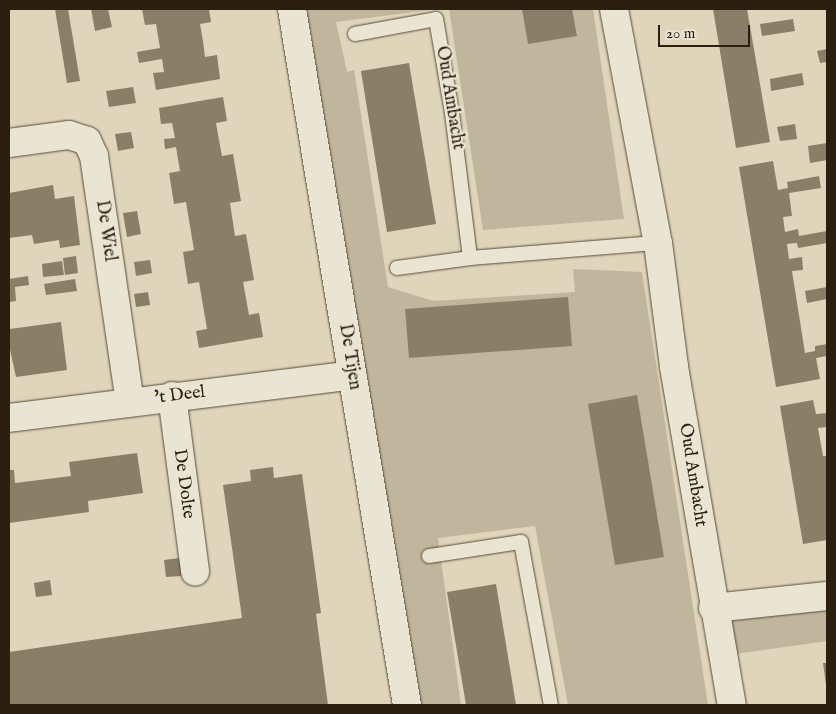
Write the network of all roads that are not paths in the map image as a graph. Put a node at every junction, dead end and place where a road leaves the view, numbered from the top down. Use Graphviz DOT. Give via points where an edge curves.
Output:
graph roads {
  1 [pos="292,9"];
  2 [pos="614,9"];
  3 [pos="355,34"];
  4 [pos="9,143"];
  5 [pos="658,243"];
  6 [pos="470,258"];
  7 [pos="398,268"];
  8 [pos="352,375"];
  9 [pos="172,396"];
  10 [pos="130,402"];
  11 [pos="9,418"];
  12 [pos="429,556"];
  13 [pos="195,571"];
  14 [pos="827,596"];
  15 [pos="714,608"];
  16 [pos="408,705"];
  17 [pos="551,705"];
  18 [pos="732,705"];
  1 -- 8 [label="street, De Tijen"];
  2 -- 5 [label="street, Oud Ambacht"];
  3 -- 6 [label="lane, Oud Ambacht" via="436,19"];
  4 -- 10 [label="street, De Wiel" via="69,135 87,141 94,156"];
  5 -- 6 [label="lane"];
  5 -- 15 [label="street, Oud Ambacht" via="674,366"];
  6 -- 7 [label="lane"];
  8 -- 9 [label="street, 't Deel"];
  8 -- 16 [label="street, De Tijen"];
  9 -- 10 [label="street, 't Deel"];
  9 -- 13 [label="street, De Dolte"];
  10 -- 11 [label="street, 't Deel"];
  12 -- 17 [label="lane" via="522,542"];
  14 -- 15 [label="street"];
  15 -- 18 [label="street, Oud Ambacht"];
}
